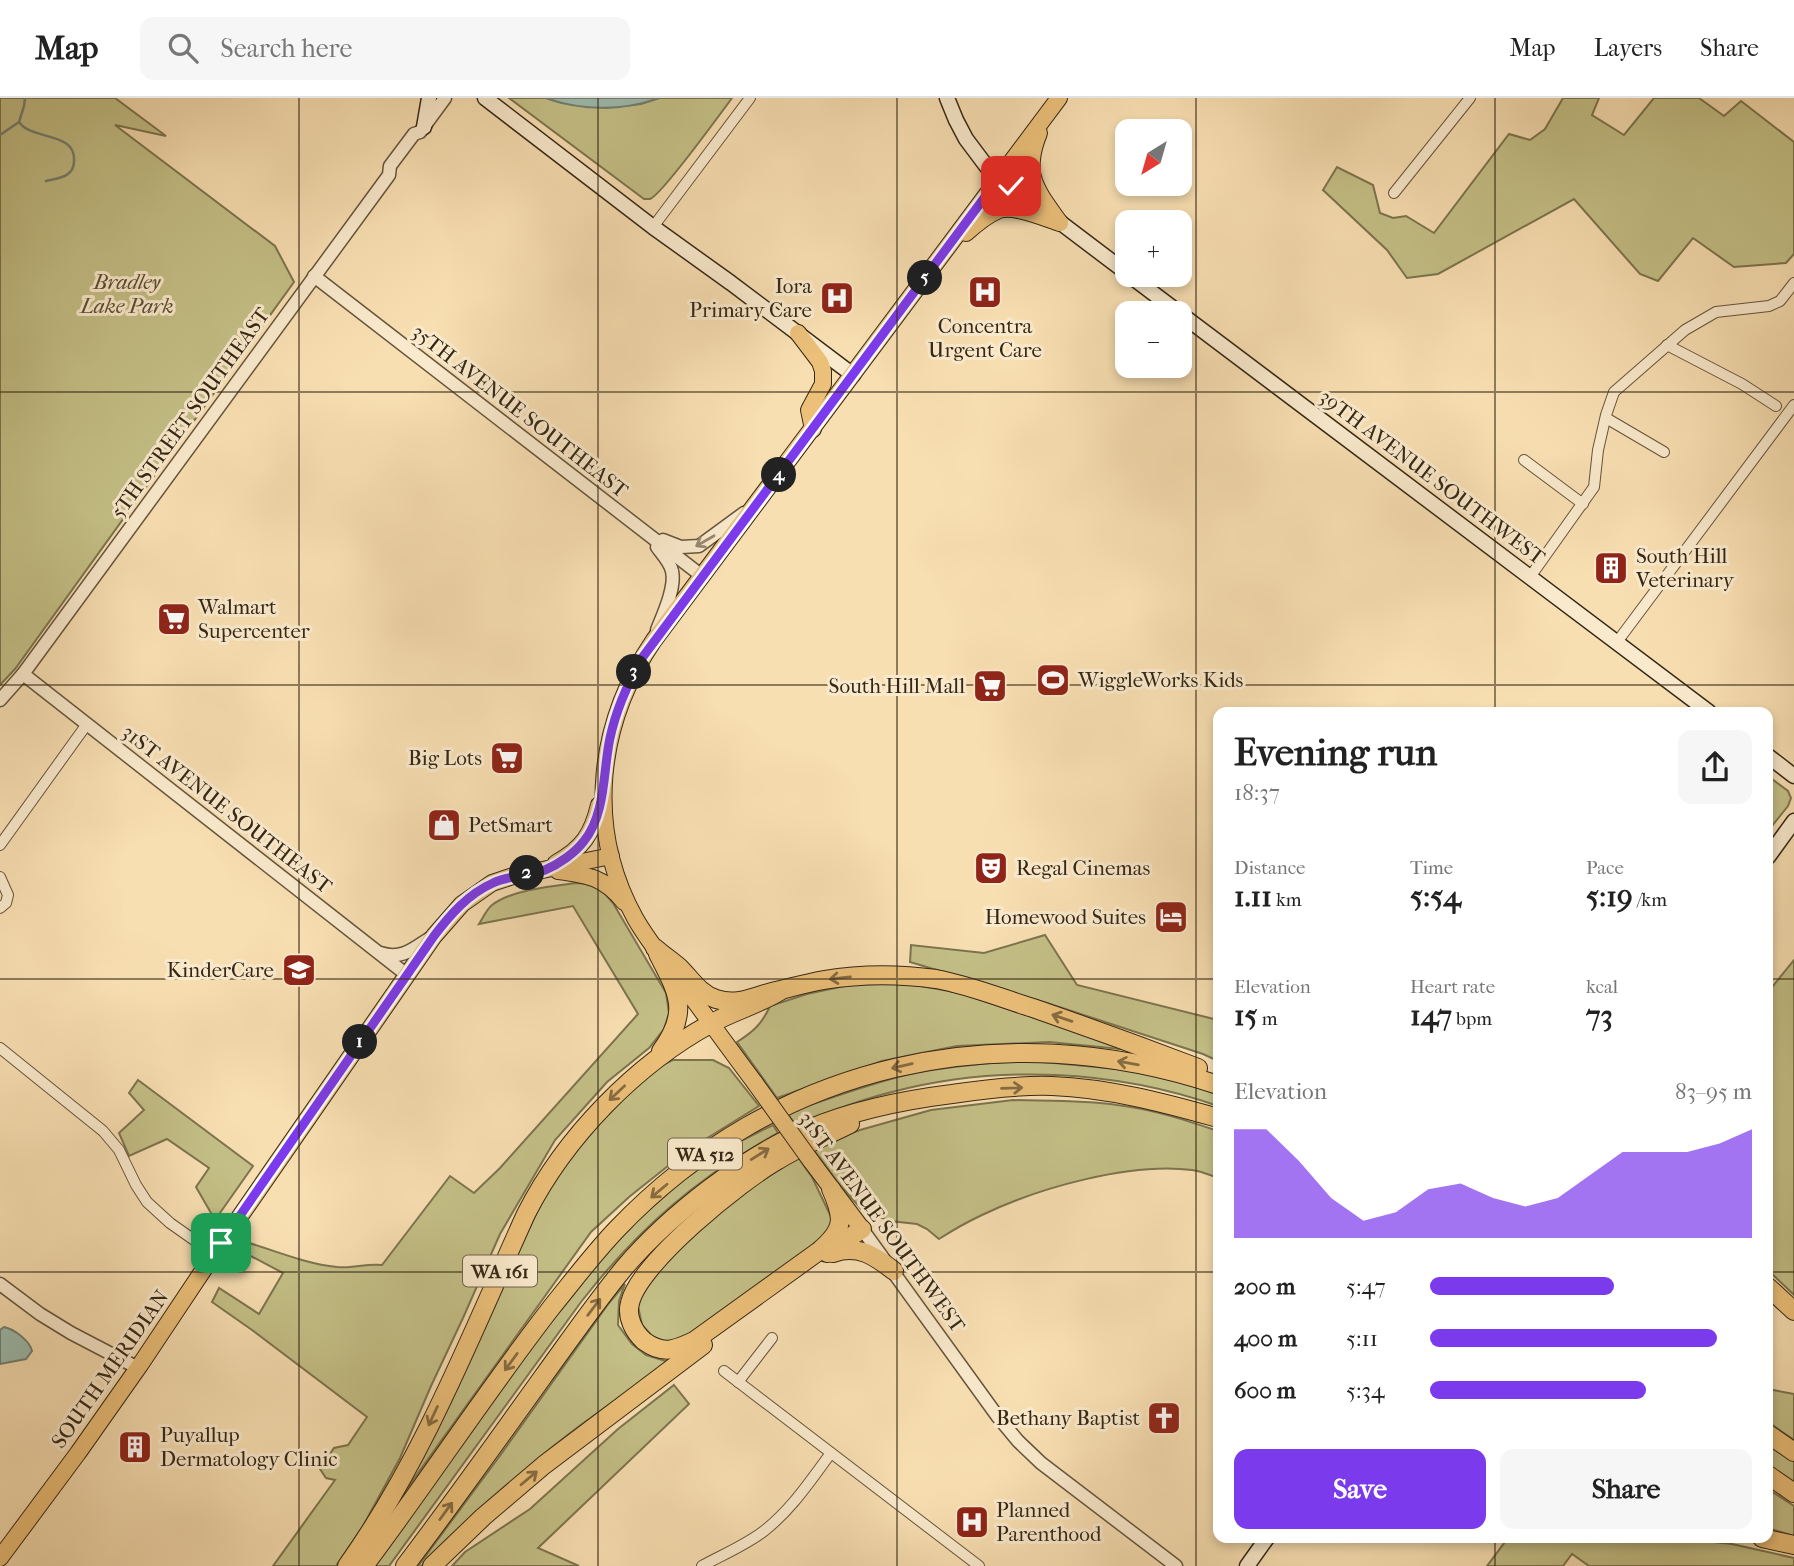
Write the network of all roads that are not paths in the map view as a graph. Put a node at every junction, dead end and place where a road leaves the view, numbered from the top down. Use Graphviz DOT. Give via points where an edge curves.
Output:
graph roads {
  1 [pos="429,98"];
  2 [pos="445,98"];
  3 [pos="485,98"];
  4 [pos="750,98"];
  5 [pos="947,98"];
  6 [pos="1470,98"];
  7 [pos="1054,105"];
  8 [pos="422,129"];
  9 [pos="999,178"];
  10 [pos="1394,193"];
  11 [pos="1060,223"];
  12 [pos="653,227"];
  13 [pos="948,247"];
  14 [pos="1115,264"];
  15 [pos="314,276"];
  16 [pos="1794,283"];
  17 [pos="1145,287"];
  18 [pos="798,333"];
  19 [pos="1667,345"];
  20 [pos="853,374"];
  21 [pos="1794,405"];
  22 [pos="1776,406"];
  23 [pos="1605,418"];
  24 [pos="813,429"];
  25 [pos="1664,452"];
  26 [pos="1524,460"];
  27 [pos="756,504"];
  28 [pos="1583,505"];
  29 [pos="646,533"];
  30 [pos="702,576"];
  31 [pos="1530,577"];
  32 [pos="654,640"];
  33 [pos="1617,642"];
  34 [pos="23,674"];
  35 [pos="0,700"];
  36 [pos="1702,707"];
  37 [pos="87,724"];
  38 [pos="1773,760"];
  39 [pos="1794,776"];
  40 [pos="604,787"];
  41 [pos="1794,821"];
  42 [pos="0,845"];
  43 [pos="1773,850"];
  44 [pos="611,856"];
  45 [pos="545,870"];
  46 [pos="0,877"];
  47 [pos="0,908"];
  48 [pos="635,916"];
  49 [pos="434,936"];
  50 [pos="655,948"];
  51 [pos="378,953"];
  52 [pos="407,975"];
  53 [pos="780,991"];
  54 [pos="711,1023"];
  55 [pos="0,1048"];
  56 [pos="646,1069"];
  57 [pos="1213,1073"];
  58 [pos="1213,1083"];
  59 [pos="892,1104"];
  60 [pos="1213,1117"];
  61 [pos="831,1189"];
  62 [pos="862,1229"];
  63 [pos="214,1254"];
  64 [pos="811,1264"];
  65 [pos="894,1271"];
  66 [pos="0,1284"];
  67 [pos="1773,1292"];
  68 [pos="1794,1311"];
  69 [pos="772,1338"];
  70 [pos="138,1368"];
  71 [pos="724,1371"];
  72 [pos="738,1382"];
  73 [pos="1773,1437"];
  74 [pos="1794,1452"];
  75 [pos="831,1453"];
  76 [pos="1773,1478"];
  77 [pos="1794,1493"];
  78 [pos="1773,1540"];
  79 [pos="1263,1543"];
  80 [pos="1794,1545"];
  81 [pos="0,1558"];
  82 [pos="347,1566"];
  83 [pos="364,1566"];
  84 [pos="405,1566"];
  85 [pos="432,1566"];
  86 [pos="702,1566"];
  87 [pos="979,1566"];
  88 [pos="1176,1566"];
  89 [pos="1247,1566"];
  1 -- 8 [label="main road"];
  2 -- 8 [label="street, 5TH STREET SOUTHEAST"];
  3 -- 12 [label="main road"];
  4 -- 12 [label="street"];
  5 -- 9 [label="main road, 39TH AVENUE SOUTHWEST" via="978,158"];
  6 -- 10 [label="street"];
  7 -- 9 [label="main road"];
  7 -- 11 [label="main road" via="1033,150 1031,170 1036,188"];
  8 -- 15 [label="street, 5TH STREET SOUTHEAST" via="390,166 389,175"];
  9 -- 11 [label="main road, 39TH AVENUE SOUTHWEST"];
  9 -- 13 [label="main road"];
  11 -- 13 [label="main road" via="1001,209"];
  11 -- 14 [label="main road, 39TH AVENUE SOUTHWEST"];
  12 -- 18 [label="main road"];
  13 -- 20 [label="main road"];
  15 -- 29 [label="street, 35TH AVENUE SOUTHEAST"];
  15 -- 34 [label="street, 5TH STREET SOUTHEAST"];
  16 -- 19 [label="street" via="1780,301 1716,312"];
  17 -- 31 [label="main road, 39TH AVENUE SOUTHWEST"];
  18 -- 20 [label="main road"];
  18 -- 24 [label="main road" via="823,371 823,384 809,410"];
  19 -- 22 [label="street"];
  19 -- 23 [label="street" via="1614,391"];
  20 -- 24 [label="main road"];
  21 -- 33 [label="street"];
  23 -- 25 [label="street"];
  23 -- 28 [label="street" via="1594,487"];
  24 -- 27 [label="main road"];
  26 -- 28 [label="street"];
  27 -- 29 [label="street, one-way" via="698,547 681,547"];
  27 -- 30 [label="main road"];
  28 -- 31 [label="street"];
  29 -- 30 [label="street, 35TH AVENUE SOUTHEAST"];
  29 -- 32 [label="street" via="673,576"];
  30 -- 32 [label="main road"];
  31 -- 33 [label="main road, 39TH AVENUE SOUTHWEST"];
  32 -- 40 [label="main road" via="618,708"];
  33 -- 36 [label="main road, 39TH AVENUE SOUTHWEST"];
  34 -- 35 [label="street, 5TH STREET SOUTHEAST"];
  34 -- 37 [label="street, 31ST AVENUE SOUTHEAST"];
  37 -- 42 [label="street"];
  37 -- 51 [label="street, 31ST AVENUE SOUTHEAST"];
  38 -- 39 [label="main road"];
  40 -- 44 [label="main road"];
  40 -- 45 [label="main road" via="588,837"];
  41 -- 43 [label="main road"];
  44 -- 45 [label="main road, SOUTH MERIDIAN"];
  44 -- 48 [label="main road, 31ST AVENUE SOUTHWEST"];
  45 -- 48 [label="main road" via="596,878"];
  45 -- 49 [label="main road, SOUTH MERIDIAN" via="480,890 454,911"];
  46 -- 47 [label="street" via="8,897"];
  48 -- 50 [label="main road, 31ST AVENUE SOUTHWEST"];
  49 -- 51 [label="street" via="402,955"];
  49 -- 52 [label="main road, SOUTH MERIDIAN"];
  50 -- 53 [label="highway" via="714,999 736,1002"];
  50 -- 54 [label="main road, 31ST AVENUE SOUTHWEST"];
  50 -- 56 [label="highway" via="672,981 679,1016 672,1035"];
  51 -- 52 [label="street, 31ST AVENUE SOUTHEAST"];
  52 -- 63 [label="main road, SOUTH MERIDIAN"];
  53 -- 54 [label="highway"];
  57 -- 53 [label="highway, one-way" via="1067,1020 937,980 855,976"];
  54 -- 56 [label="highway, WA 161"];
  54 -- 61 [label="main road, 31ST AVENUE SOUTHWEST, bridge"];
  55 -- 63 [label="street" via="103,1131 148,1202"];
  56 -- 82 [label="highway, WA 161, one-way" via="590,1121 533,1200 406,1472"];
  58 -- 83 [label="highway, WA 512, one-way" via="1121,1061 1060,1054 994,1054 934,1059 880,1071 760,1119 683,1170 617,1228 525,1343"];
  59 -- 60 [label="highway, WA 512, one-way" via="985,1089 1052,1086 1174,1105"];
  59 -- 61 [label="highway" via="776,1160 680,1237 649,1269 633,1294 629,1312 638,1335 663,1350 694,1342 819,1251 840,1226"];
  84 -- 59 [label="highway, WA 512, one-way" via="592,1310 660,1232 733,1172 777,1143"];
  61 -- 62 [label="main road, 31ST AVENUE SOUTHWEST"];
  62 -- 64 [label="highway"];
  62 -- 65 [label="street, 31ST AVENUE SOUTHWEST"];
  63 -- 70 [label="main road, SOUTH MERIDIAN"];
  64 -- 65 [label="highway" via="835,1252 853,1250 874,1256"];
  85 -- 64 [label="highway, one-way" via="544,1465"];
  65 -- 88 [label="street, 31ST AVENUE SOUTHWEST" via="1018,1441"];
  66 -- 70 [label="street" via="71,1333"];
  67 -- 68 [label="highway"];
  69 -- 72 [label="street"];
  70 -- 81 [label="main road, SOUTH MERIDIAN"];
  71 -- 72 [label="street"];
  72 -- 75 [label="street"];
  73 -- 74 [label="highway"];
  75 -- 86 [label="street" via="776,1521"];
  75 -- 87 [label="street"];
  76 -- 77 [label="highway"];
  78 -- 80 [label="highway"];
  79 -- 89 [label="main road"];
}
